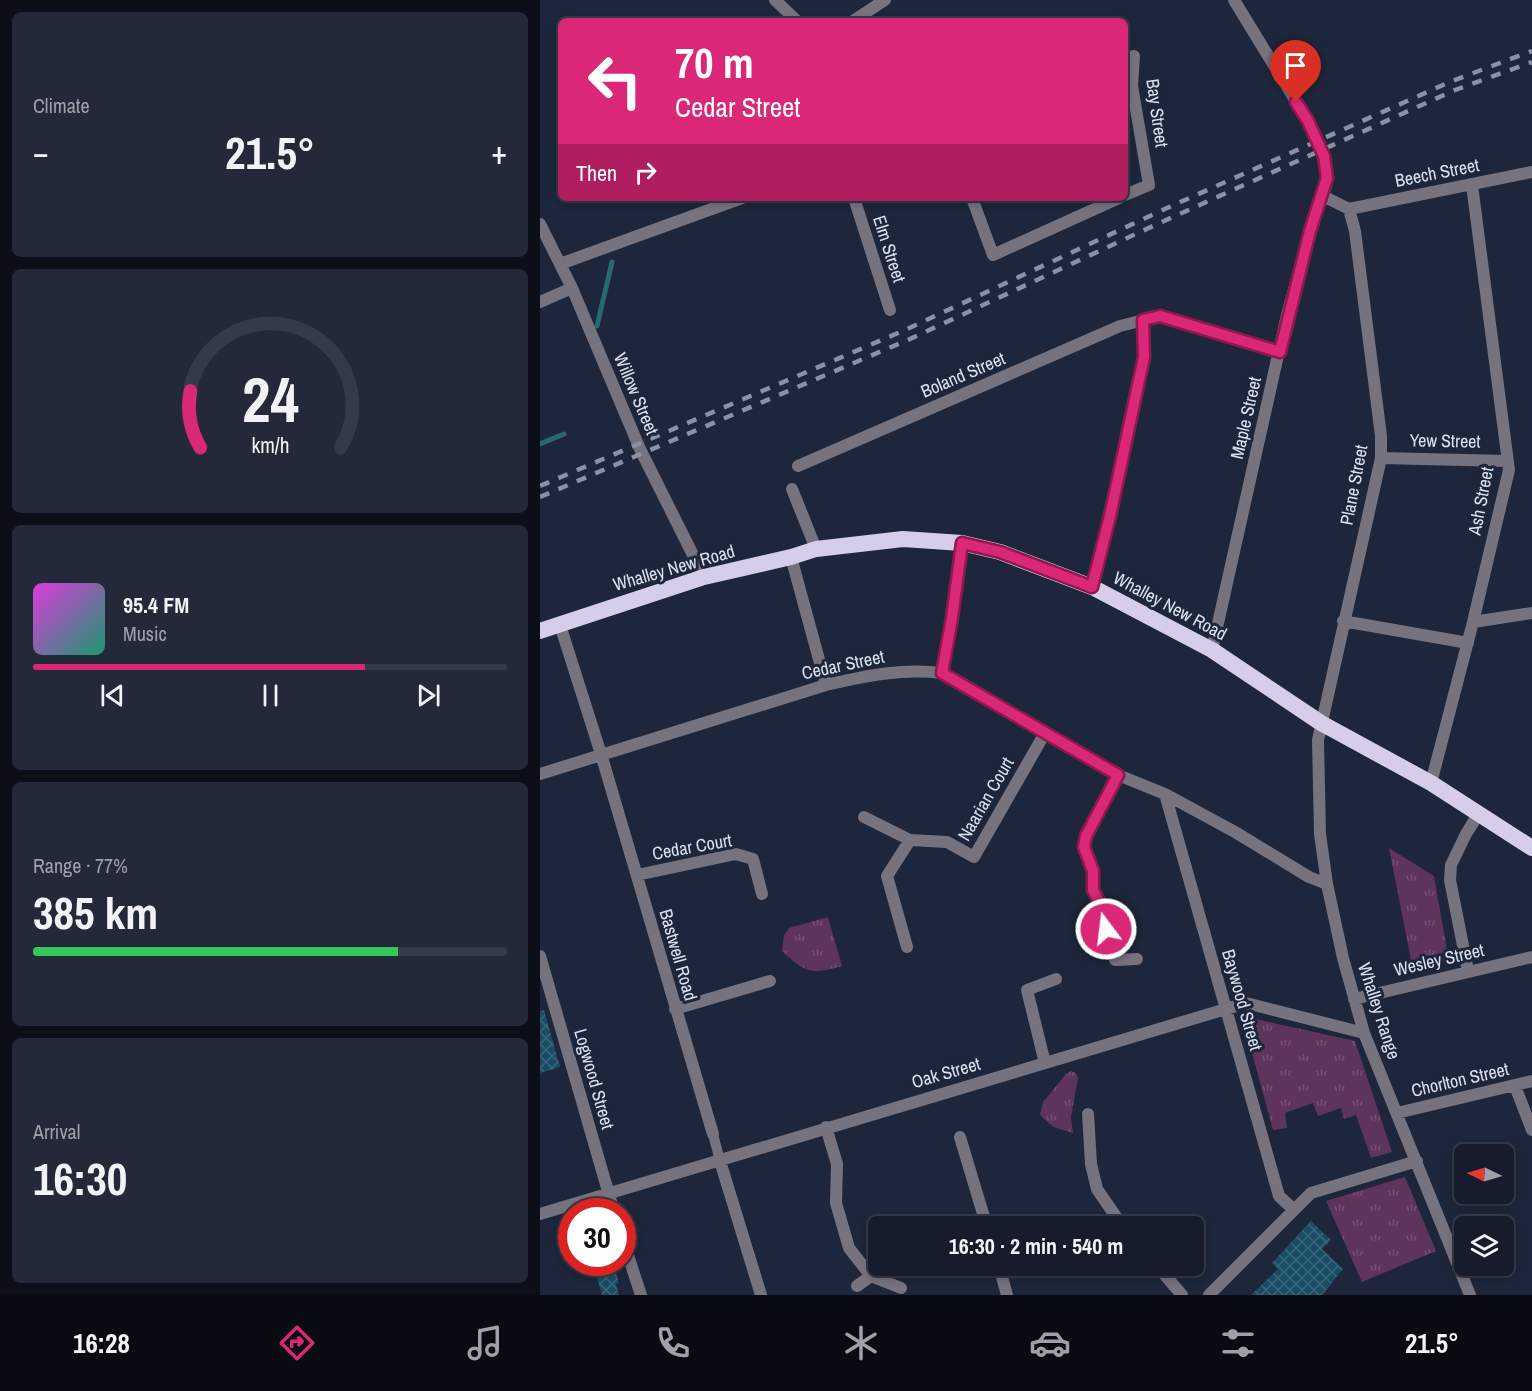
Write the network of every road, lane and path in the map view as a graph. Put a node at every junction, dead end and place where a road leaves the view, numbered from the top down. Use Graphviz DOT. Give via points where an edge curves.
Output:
graph roads {
  1 [pos="775,0"];
  2 [pos="885,0"];
  3 [pos="1234,0"];
  4 [pos="791,18"];
  5 [pos="858,18"];
  6 [pos="1128,58"];
  7 [pos="1532,172"];
  8 [pos="1472,185"];
  9 [pos="1128,194"];
  10 [pos="1323,196"];
  11 [pos="734,201"];
  12 [pos="855,201"];
  13 [pos="973,201"];
  14 [pos="1112,201"];
  15 [pos="1349,209"];
  16 [pos="540,224"];
  17 [pos="560,264"];
  18 [pos="572,288"];
  19 [pos="540,302"];
  20 [pos="890,310"];
  21 [pos="1143,320"];
  22 [pos="1280,352"];
  23 [pos="1381,458"];
  24 [pos="1507,460"];
  25 [pos="798,466"];
  26 [pos="792,489"];
  27 [pos="962,543"];
  28 [pos="816,549"];
  29 [pos="791,557"];
  30 [pos="704,577"];
  31 [pos="1092,587"];
  32 [pos="1532,613"];
  33 [pos="1344,621"];
  34 [pos="1473,622"];
  35 [pos="561,625"];
  36 [pos="540,631"];
  37 [pos="1468,643"];
  38 [pos="1212,650"];
  39 [pos="942,673"];
  40 [pos="826,685"];
  41 [pos="1321,723"];
  42 [pos="1045,733"];
  43 [pos="601,754"];
  44 [pos="540,774"];
  45 [pos="1118,775"];
  46 [pos="1431,783"];
  47 [pos="1165,794"];
  48 [pos="1479,813"];
  49 [pos="864,817"];
  50 [pos="910,840"];
  51 [pos="1532,848"];
  52 [pos="637,875"];
  53 [pos="1327,884"];
  54 [pos="762,894"];
  55 [pos="907,947"];
  56 [pos="540,956"];
  57 [pos="1532,957"];
  58 [pos="1137,959"];
  59 [pos="1468,971"];
  60 [pos="1056,979"];
  61 [pos="770,981"];
  62 [pos="1354,999"];
  63 [pos="675,1009"];
  64 [pos="1225,1009"];
  65 [pos="1364,1033"];
  66 [pos="1045,1063"];
  67 [pos="1532,1081"];
  68 [pos="1515,1086"];
  69 [pos="1397,1113"];
  70 [pos="1088,1114"];
  71 [pos="826,1127"];
  72 [pos="1532,1130"];
  73 [pos="713,1134"];
  74 [pos="960,1137"];
  75 [pos="720,1161"];
  76 [pos="1417,1161"];
  77 [pos="608,1192"];
  78 [pos="610,1198"];
  79 [pos="1294,1210"];
  80 [pos="540,1214"];
  81 [pos="984,1216"];
  82 [pos="1115,1216"];
  83 [pos="868,1272"];
  84 [pos="635,1276"];
  85 [pos="871,1276"];
  86 [pos="1002,1276"];
  87 [pos="1166,1276"];
  88 [pos="857,1286"];
  89 [pos="901,1288"];
  90 [pos="641,1295"];
  91 [pos="761,1295"];
  92 [pos="1007,1295"];
  93 [pos="1182,1295"];
  94 [pos="1209,1295"];
  95 [pos="1470,1295"];
  1 -- 4 [label="street"];
  2 -- 5 [label="street"];
  3 -- 10 [label="street, Maple Street" via="1308,121 1326,164"];
  6 -- 9 [label="street, Bay Street" via="1134,56 1132,86 1149,185"];
  7 -- 8 [label="street, Beech Street"];
  8 -- 15 [label="street, Beech Street"];
  8 -- 24 [label="street, Ash Street"];
  10 -- 15 [label="street"];
  10 -- 22 [label="street, Maple Street" via="1310,231"];
  11 -- 17 [label="street"];
  12 -- 20 [label="street, Elm Street"];
  13 -- 14 [label="street" via="993,255"];
  15 -- 23 [label="street, Plane Street" via="1380,417"];
  16 -- 17 [label="street, Willow Street"];
  17 -- 18 [label="street, Willow Street"];
  18 -- 19 [label="street"];
  18 -- 30 [label="street, Willow Street" via="640,449"];
  21 -- 22 [label="street, Boland Street" via="1160,316"];
  21 -- 25 [label="street, Boland Street" via="1120,326"];
  21 -- 31 [label="street" via="1144,357"];
  22 -- 38 [label="street, Maple Street"];
  23 -- 24 [label="street, Yew Street"];
  23 -- 33 [label="street, Plane Street"];
  24 -- 34 [label="street, Ash Street" via="1509,470"];
  26 -- 28 [label="street"];
  27 -- 28 [label="highway, Whalley New Road" via="903,539"];
  27 -- 31 [label="highway, Whalley New Road" via="1000,552"];
  27 -- 39 [label="street"];
  28 -- 29 [label="highway, Whalley New Road"];
  29 -- 30 [label="highway, Whalley New Road"];
  29 -- 40 [label="street"];
  30 -- 35 [label="highway, Whalley New Road"];
  31 -- 38 [label="highway, Whalley New Road"];
  32 -- 34 [label="street"];
  33 -- 37 [label="street"];
  33 -- 41 [label="street, Plane Street"];
  34 -- 37 [label="street, Ash Street"];
  35 -- 36 [label="highway, Whalley New Road"];
  35 -- 43 [label="street, Bastwell Road"];
  37 -- 46 [label="street, Ash Street"];
  38 -- 41 [label="highway, Whalley New Road"];
  39 -- 40 [label="street, Cedar Street" via="918,670 868,675"];
  39 -- 42 [label="street, Cedar Street"];
  40 -- 43 [label="street, Cedar Street"];
  41 -- 46 [label="highway, Whalley New Road"];
  41 -- 53 [label="street, Whalley Range" via="1317,740 1318,792"];
  42 -- 45 [label="street, Cedar Street"];
  42 -- 50 [label="street, Naarian Court" via="974,856 947,842"];
  43 -- 44 [label="street, Cedar Street"];
  43 -- 52 [label="street, Bastwell Road"];
  45 -- 47 [label="street, Cedar Street"];
  45 -- 58 [label="street" via="1084,847 1115,960"];
  46 -- 48 [label="highway, Whalley New Road"];
  47 -- 53 [label="street, Cedar Street"];
  47 -- 64 [label="street, Baywood Street"];
  48 -- 51 [label="highway, Whalley New Road"];
  48 -- 59 [label="street" via="1451,865 1450,880"];
  49 -- 50 [label="street, Naarian Court"];
  50 -- 55 [label="street" via="888,876"];
  52 -- 54 [label="street, Cedar Court" via="736,854 753,859"];
  52 -- 63 [label="street, Bastwell Road"];
  53 -- 62 [label="street, Whalley Range"];
  56 -- 77 [label="street, Logwood Street"];
  57 -- 59 [label="street, Wesley Street"];
  59 -- 62 [label="street, Wesley Street"];
  60 -- 66 [label="street" via="1027,990"];
  61 -- 63 [label="street"];
  62 -- 65 [label="street, Whalley Range"];
  63 -- 73 [label="street, Bastwell Road"];
  64 -- 65 [label="street, Oak Street" via="1246,1003"];
  64 -- 66 [label="street, Oak Street"];
  64 -- 79 [label="street, Baywood Street" via="1279,1196"];
  65 -- 69 [label="street, Whalley Range"];
  66 -- 71 [label="street, Oak Street"];
  67 -- 68 [label="street, Chorlton Street"];
  68 -- 69 [label="street, Chorlton Street"];
  68 -- 72 [label="street"];
  69 -- 76 [label="street, Whalley Range"];
  70 -- 82 [label="street" via="1090,1164 1097,1189"];
  71 -- 75 [label="street, Oak Street"];
  71 -- 83 [label="street" via="837,1164 836,1203 849,1248"];
  73 -- 75 [label="street, Bastwell Road"];
  74 -- 81 [label="street"];
  75 -- 77 [label="street, Oak Street"];
  75 -- 91 [label="street, Bastwell Road"];
  76 -- 79 [label="street" via="1311,1193"];
  76 -- 95 [label="street, Whalley Range"];
  77 -- 78 [label="street, Logwood Street"];
  77 -- 80 [label="street, Oak Street"];
  79 -- 94 [label="street"];
  84 -- 90 [label="street"];
  85 -- 88 [label="street"];
  85 -- 89 [label="street"];
  86 -- 92 [label="street"];
  87 -- 93 [label="street"];
}
